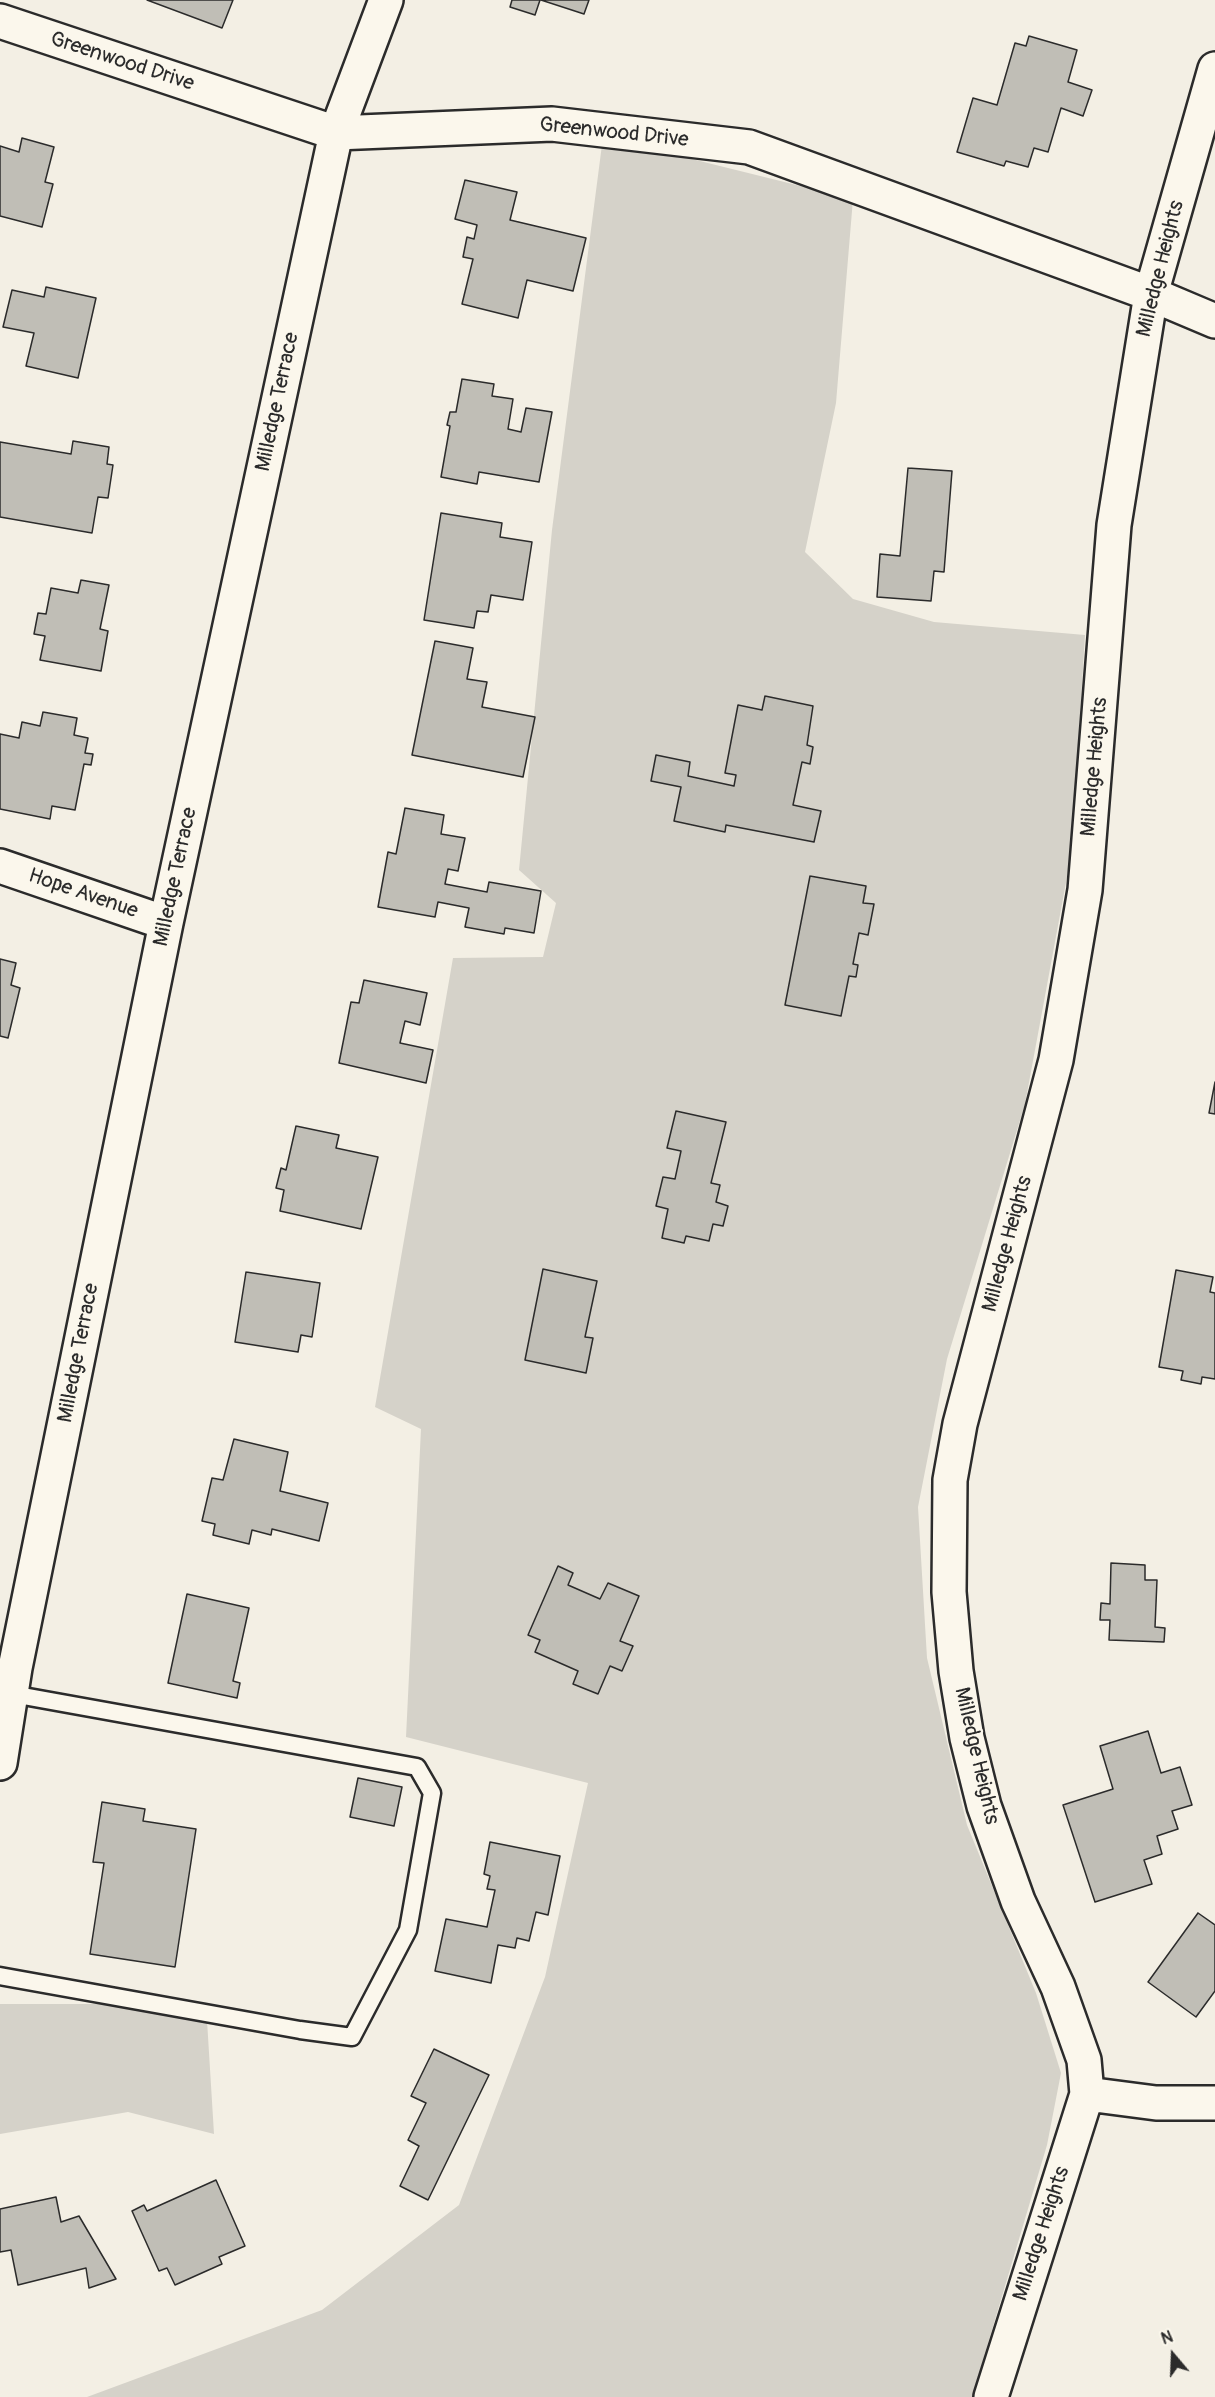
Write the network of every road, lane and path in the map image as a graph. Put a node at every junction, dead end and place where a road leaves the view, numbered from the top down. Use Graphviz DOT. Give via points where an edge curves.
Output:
graph roads {
  1 [pos="386,0"];
  2 [pos="0,21"];
  3 [pos="1215,69"];
  4 [pos="336,133"];
  5 [pos="1151,294"];
  6 [pos="1215,321"];
  7 [pos="0,866"];
  8 [pos="165,923"];
  9 [pos="9,1676"];
  10 [pos="0,1763"];
  11 [pos="0,1976"];
  12 [pos="1086,2094"];
  13 [pos="1215,2103"];
  14 [pos="991,2397"];
  1 -- 4 [label="street, Milledge Terrace"];
  2 -- 4 [label="street, Greenwood Drive"];
  3 -- 5 [label="street, Milledge Heights"];
  4 -- 5 [label="street, Greenwood Drive" via="552,124 749,147"];
  4 -- 8 [label="street, Milledge Terrace"];
  5 -- 6 [label="street, Greenwood Drive"];
  5 -- 12 [label="street, Milledge Heights" via="1114,525 1085,890 1056,1060 960,1424 950,1480 949,1592 967,1738 984,1806 1018,1900 1058,1987 1084,2060"];
  7 -- 8 [label="street, Hope Avenue"];
  8 -- 9 [label="street, Milledge Terrace"];
  9 -- 10 [label="street, Milledge Terrace"];
  9 -- 11 [label="lane" via="417,1767 432,1793 408,1930 352,2037"];
  12 -- 13 [label="street" via="1156,2103"];
  12 -- 14 [label="street, Milledge Heights"];
}
